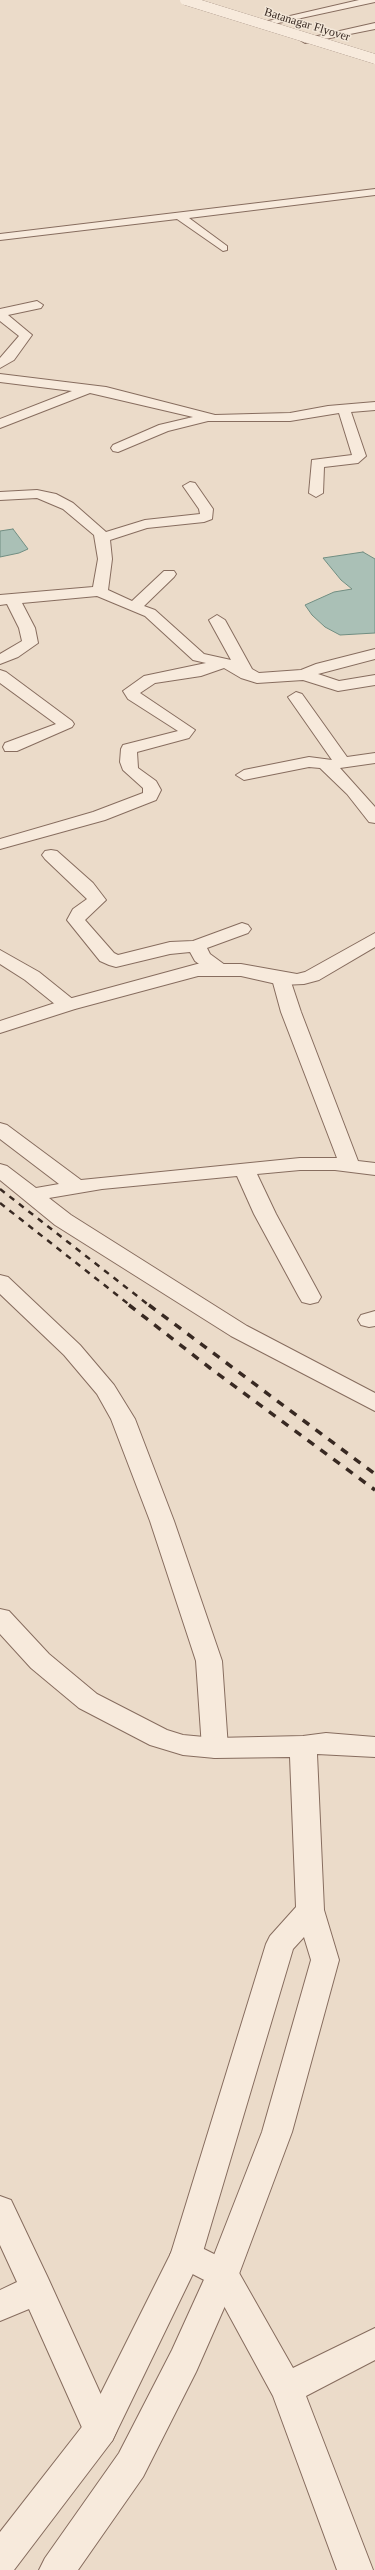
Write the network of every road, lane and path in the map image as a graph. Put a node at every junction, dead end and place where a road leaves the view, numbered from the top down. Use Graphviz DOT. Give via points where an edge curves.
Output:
graph roads {
  1 [pos="177,0"];
  2 [pos="186,0"];
  3 [pos="196,0"];
  4 [pos="372,0"];
  5 [pos="269,22"];
  6 [pos="375,26"];
  7 [pos="318,37"];
  8 [pos="305,40"];
  9 [pos="375,56"];
  10 [pos="375,60"];
  11 [pos="375,192"];
  12 [pos="178,215"];
  13 [pos="0,237"];
  14 [pos="223,248"];
  15 [pos="37,305"];
  16 [pos="0,314"];
  17 [pos="0,364"];
  18 [pos="0,378"];
  19 [pos="90,388"];
  20 [pos="375,406"];
  21 [pos="344,409"];
  22 [pos="208,418"];
  23 [pos="0,424"];
  24 [pos="118,448"];
  25 [pos="190,486"];
  26 [pos="316,493"];
  27 [pos="0,496"];
  28 [pos="103,538"];
  29 [pos="169,574"];
  30 [pos="100,591"];
  31 [pos="6,599"];
  32 [pos="135,606"];
  33 [pos="217,620"];
  34 [pos="375,654"];
  35 [pos="0,659"];
  36 [pos="222,663"];
  37 [pos="304,674"];
  38 [pos="0,675"];
  39 [pos="247,675"];
  40 [pos="375,680"];
  41 [pos="296,697"];
  42 [pos="11,747"];
  43 [pos="375,758"];
  44 [pos="336,764"];
  45 [pos="244,775"];
  46 [pos="375,818"];
  47 [pos="0,844"];
  48 [pos="51,855"];
  49 [pos="242,929"];
  50 [pos="375,939"];
  51 [pos="197,946"];
  52 [pos="0,956"];
  53 [pos="218,969"];
  54 [pos="281,979"];
  55 [pos="68,1005"];
  56 [pos="0,1027"];
  57 [pos="0,1129"];
  58 [pos="350,1166"];
  59 [pos="375,1169"];
  60 [pos="0,1170"];
  61 [pos="246,1170"];
  62 [pos="76,1187"];
  63 [pos="32,1195"];
  64 [pos="0,1282"];
  65 [pos="310,1297"];
  66 [pos="375,1403"];
  67 [pos="0,1618"];
  68 [pos="303,1746"];
  69 [pos="375,1747"];
  70 [pos="215,1748"];
  71 [pos="310,1910"];
  72 [pos="0,2210"];
  73 [pos="186,2255"];
  74 [pos="223,2274"];
  75 [pos="37,2289"];
  76 [pos="0,2306"];
  77 [pos="375,2343"];
  78 [pos="287,2389"];
  79 [pos="100,2430"];
  80 [pos="0,2560"];
  81 [pos="57,2570"];
  82 [pos="355,2570"];
  1 -- 8 [label="street"];
  2 -- 10 [label="street, Batanagar Flyover, bridge"];
  3 -- 5 [label="street"];
  4 -- 5 [label="street"];
  5 -- 7 [label="street"];
  6 -- 7 [label="street"];
  7 -- 8 [label="street"];
  7 -- 9 [label="street"];
  8 -- 10 [label="street"];
  11 -- 12 [label="street"];
  12 -- 13 [label="street"];
  12 -- 14 [label="street"];
  15 -- 16 [label="street"];
  16 -- 17 [label="street" via="26,335 10,357"];
  18 -- 19 [label="street"];
  19 -- 22 [label="street" via="151,401"];
  19 -- 23 [label="street"];
  20 -- 21 [label="street"];
  21 -- 22 [label="street" via="290,417"];
  21 -- 26 [label="street" via="358,456 353,460 318,463"];
  22 -- 24 [label="street" via="164,428"];
  25 -- 28 [label="street" via="206,509 207,516 204,518 145,524"];
  27 -- 28 [label="street" via="37,494 51,497 68,506"];
  28 -- 30 [label="street" via="105,559"];
  29 -- 32 [label="street"];
  30 -- 31 [label="street"];
  30 -- 32 [label="street" via="108,597"];
  31 -- 35 [label="street" via="27,628 30,643"];
  32 -- 36 [label="street" via="158,619 199,657"];
  33 -- 39 [label="street"];
  34 -- 37 [label="street"];
  36 -- 39 [label="street"];
  36 -- 47 [label="street" via="201,671 150,679 131,691 134,696 187,730 183,735 129,749 128,762 131,770 154,790 150,796 99,816"];
  37 -- 39 [label="street" via="268,679"];
  37 -- 40 [label="street" via="338,686"];
  38 -- 42 [label="street" via="66,724"];
  41 -- 44 [label="street"];
  43 -- 44 [label="street"];
  44 -- 45 [label="street" via="317,761"];
  44 -- 46 [label="street"];
  48 -- 51 [label="street" via="87,887 97,900 79,913 76,920 107,957 116,961 170,948"];
  49 -- 51 [label="street"];
  50 -- 54 [label="street" via="312,976 298,980"];
  51 -- 53 [label="street" via="202,957"];
  52 -- 55 [label="street" via="32,976"];
  53 -- 54 [label="street" via="241,970"];
  53 -- 55 [label="street" via="176,974"];
  54 -- 58 [label="street" via="291,1012"];
  55 -- 56 [label="street"];
  57 -- 62 [label="street"];
  58 -- 59 [label="street"];
  58 -- 61 [label="street" via="300,1164"];
  60 -- 63 [label="street"];
  61 -- 62 [label="street"];
  61 -- 65 [label="street" via="265,1214"];
  62 -- 63 [label="street"];
  63 -- 66 [label="street" via="63,1220 240,1331"];
  64 -- 70 [label="street" via="72,1350 106,1390 123,1419 162,1521 209,1661"];
  67 -- 70 [label="street" via="40,1661 88,1701 159,1738 183,1745"];
  68 -- 69 [label="street" via="326,1744"];
  68 -- 70 [label="street"];
  68 -- 71 [label="street"];
  71 -- 73 [label="street" via="280,1944"];
  71 -- 74 [label="street" via="325,1960 277,2132"];
  72 -- 75 [label="street"];
  73 -- 74 [label="street"];
  73 -- 79 [label="street"];
  74 -- 78 [label="street"];
  74 -- 81 [label="street" via="184,2361 131,2465"];
  75 -- 76 [label="street"];
  75 -- 79 [label="street"];
  77 -- 78 [label="street"];
  78 -- 82 [label="street"];
  79 -- 80 [label="street"];
}
